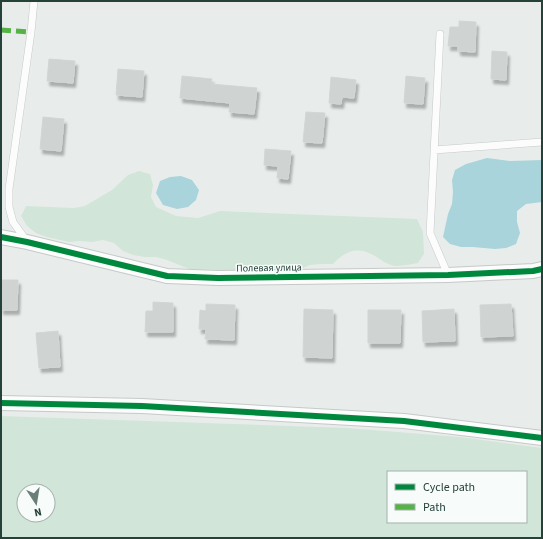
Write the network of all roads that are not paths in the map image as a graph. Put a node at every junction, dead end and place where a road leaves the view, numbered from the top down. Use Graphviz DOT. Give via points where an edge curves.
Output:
graph roads {
  1 [pos="34,1"];
  2 [pos="440,34"];
  3 [pos="542,142"];
  4 [pos="434,150"];
  5 [pos="1,237"];
  6 [pos="27,242"];
  7 [pos="542,269"];
  8 [pos="448,275"];
  9 [pos="1,403"];
  10 [pos="542,438"];
  1 -- 6 [label="lane" via="9,189 9,207 14,222"];
  2 -- 4 [label="lane"];
  3 -- 4 [label="lane"];
  4 -- 8 [label="lane" via="430,232"];
  5 -- 6 [label="street, Полевая улица"];
  6 -- 8 [label="street, Полевая улица" via="167,276 218,278"];
  7 -- 8 [label="street, Полевая улица"];
  9 -- 10 [label="street" via="142,406 404,421"];
}
